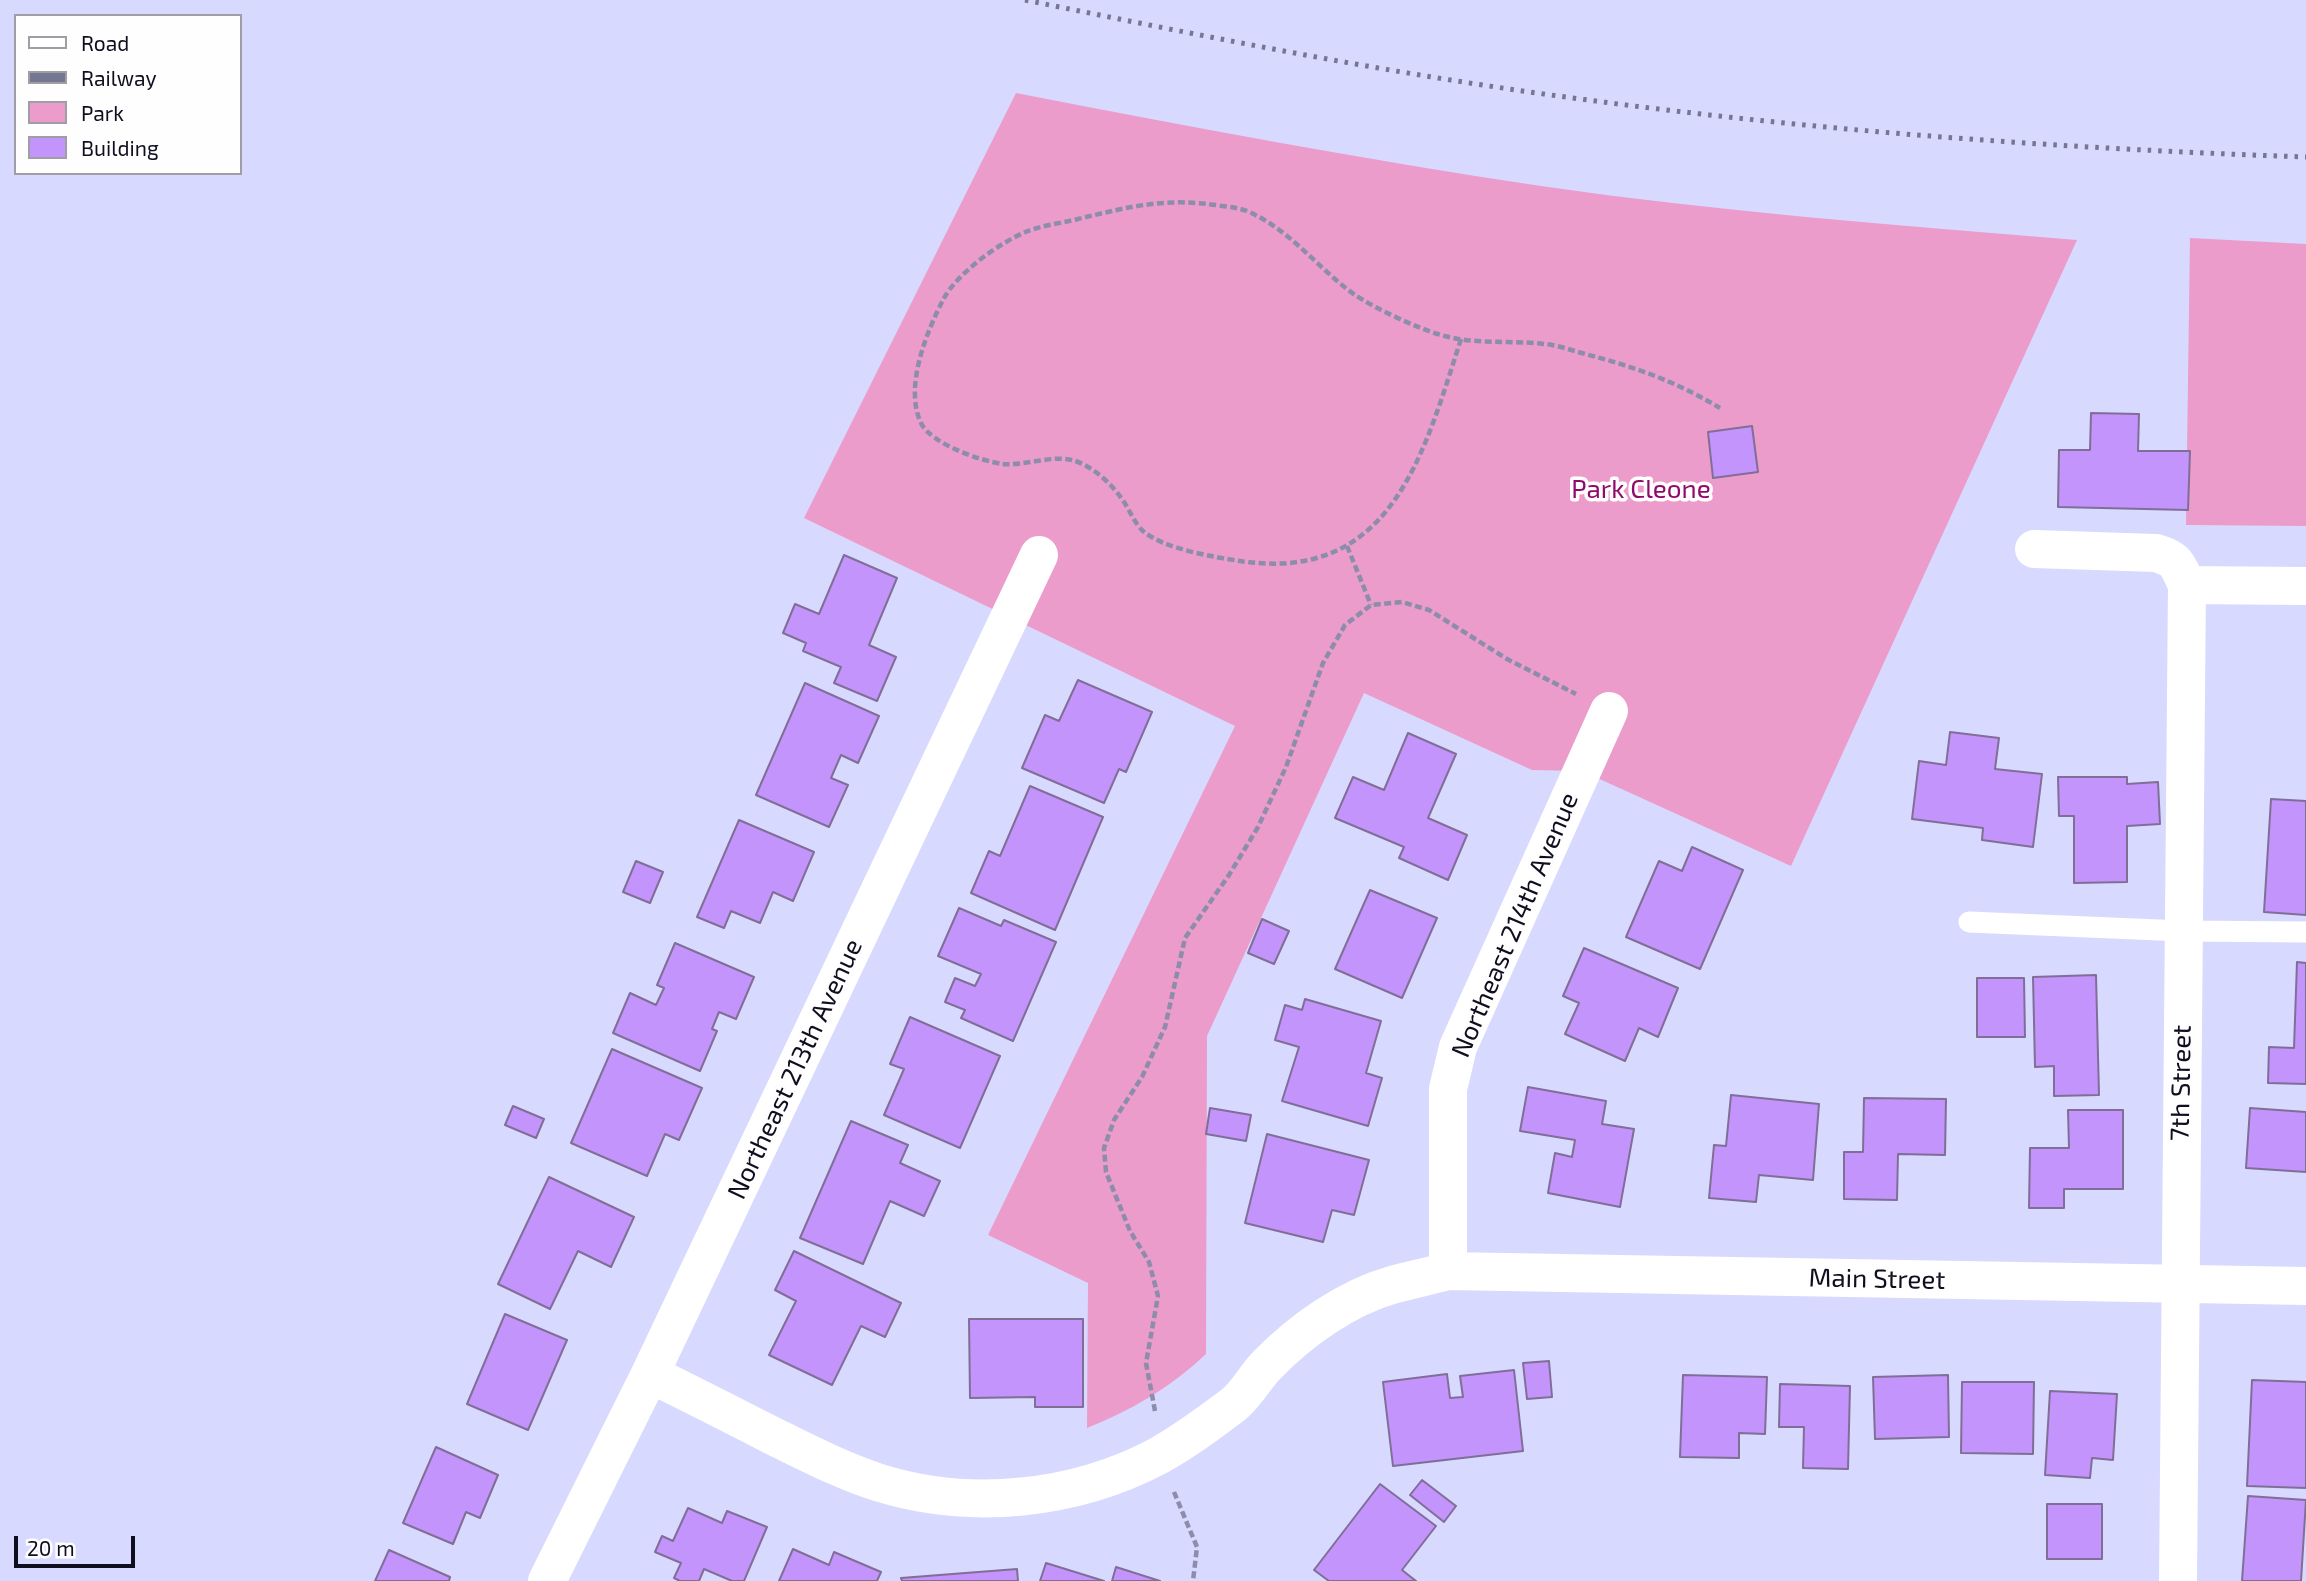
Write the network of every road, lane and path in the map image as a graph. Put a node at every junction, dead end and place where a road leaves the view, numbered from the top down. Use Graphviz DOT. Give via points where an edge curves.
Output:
graph roads {
  1 [pos="1461,339"];
  2 [pos="1720,408"];
  3 [pos="1347,545"];
  4 [pos="2034,549"];
  5 [pos="1039,555"];
  6 [pos="2187,585"];
  7 [pos="2306,586"];
  8 [pos="1371,605"];
  9 [pos="1609,711"];
  10 [pos="1969,922"];
  11 [pos="2183,931"];
  12 [pos="2306,932"];
  13 [pos="1448,1272"];
  14 [pos="2179,1284"];
  15 [pos="2306,1286"];
  16 [pos="650,1374"];
  17 [pos="1160,1454"];
  18 [pos="547,1581"];
  19 [pos="1193,1581"];
  20 [pos="2178,1581"];
  1 -- 2 [label="path" via="1550,345 1599,357 1683,386"];
  1 -- 3 [label="path" via="1429,436 1411,474 1388,511"];
  1 -- 3 [label="path" via="1439,335 1355,294 1301,245 1254,214 1199,202 1149,202 1027,232 984,257 948,289 930,324 914,396 922,426 942,442 971,456 1005,464 1068,458 1090,468 1120,496 1142,531 1206,556 1256,564 1294,563 1325,557"];
  3 -- 8 [label="path"];
  4 -- 6 [label="street" via="2156,553 2179,564"];
  5 -- 16 [label="street, Northeast 213th Avenue"];
  6 -- 7 [label="street"];
  6 -- 11 [label="street, 7th Street"];
  8 -- 9 [label="path" via="1402,602 1429,610 1507,659"];
  8 -- 17 [label="path" via="1345,625 1323,663 1286,767 1258,827 1185,938 1165,1027 1142,1077 1114,1120 1104,1148 1106,1172 1130,1231 1149,1262 1158,1296 1146,1363"];
  9 -- 13 [label="street, Northeast 214th Avenue" via="1458,1047 1448,1089"];
  10 -- 11 [label="lane"];
  11 -- 12 [label="lane"];
  11 -- 14 [label="street, 7th Street"];
  13 -- 14 [label="street, Main Street"];
  13 -- 17 [label="street, Main Street" via="1389,1286 1335,1312 1267,1365 1238,1401"];
  14 -- 15 [label="street, Main Street"];
  14 -- 20 [label="street, 7th Street"];
  16 -- 17 [label="street, Main Street" via="836,1467 928,1494 1010,1497 1070,1489"];
  16 -- 18 [label="street, Northeast 213th Avenue"];
  17 -- 19 [label="path" via="1197,1548"];
}
